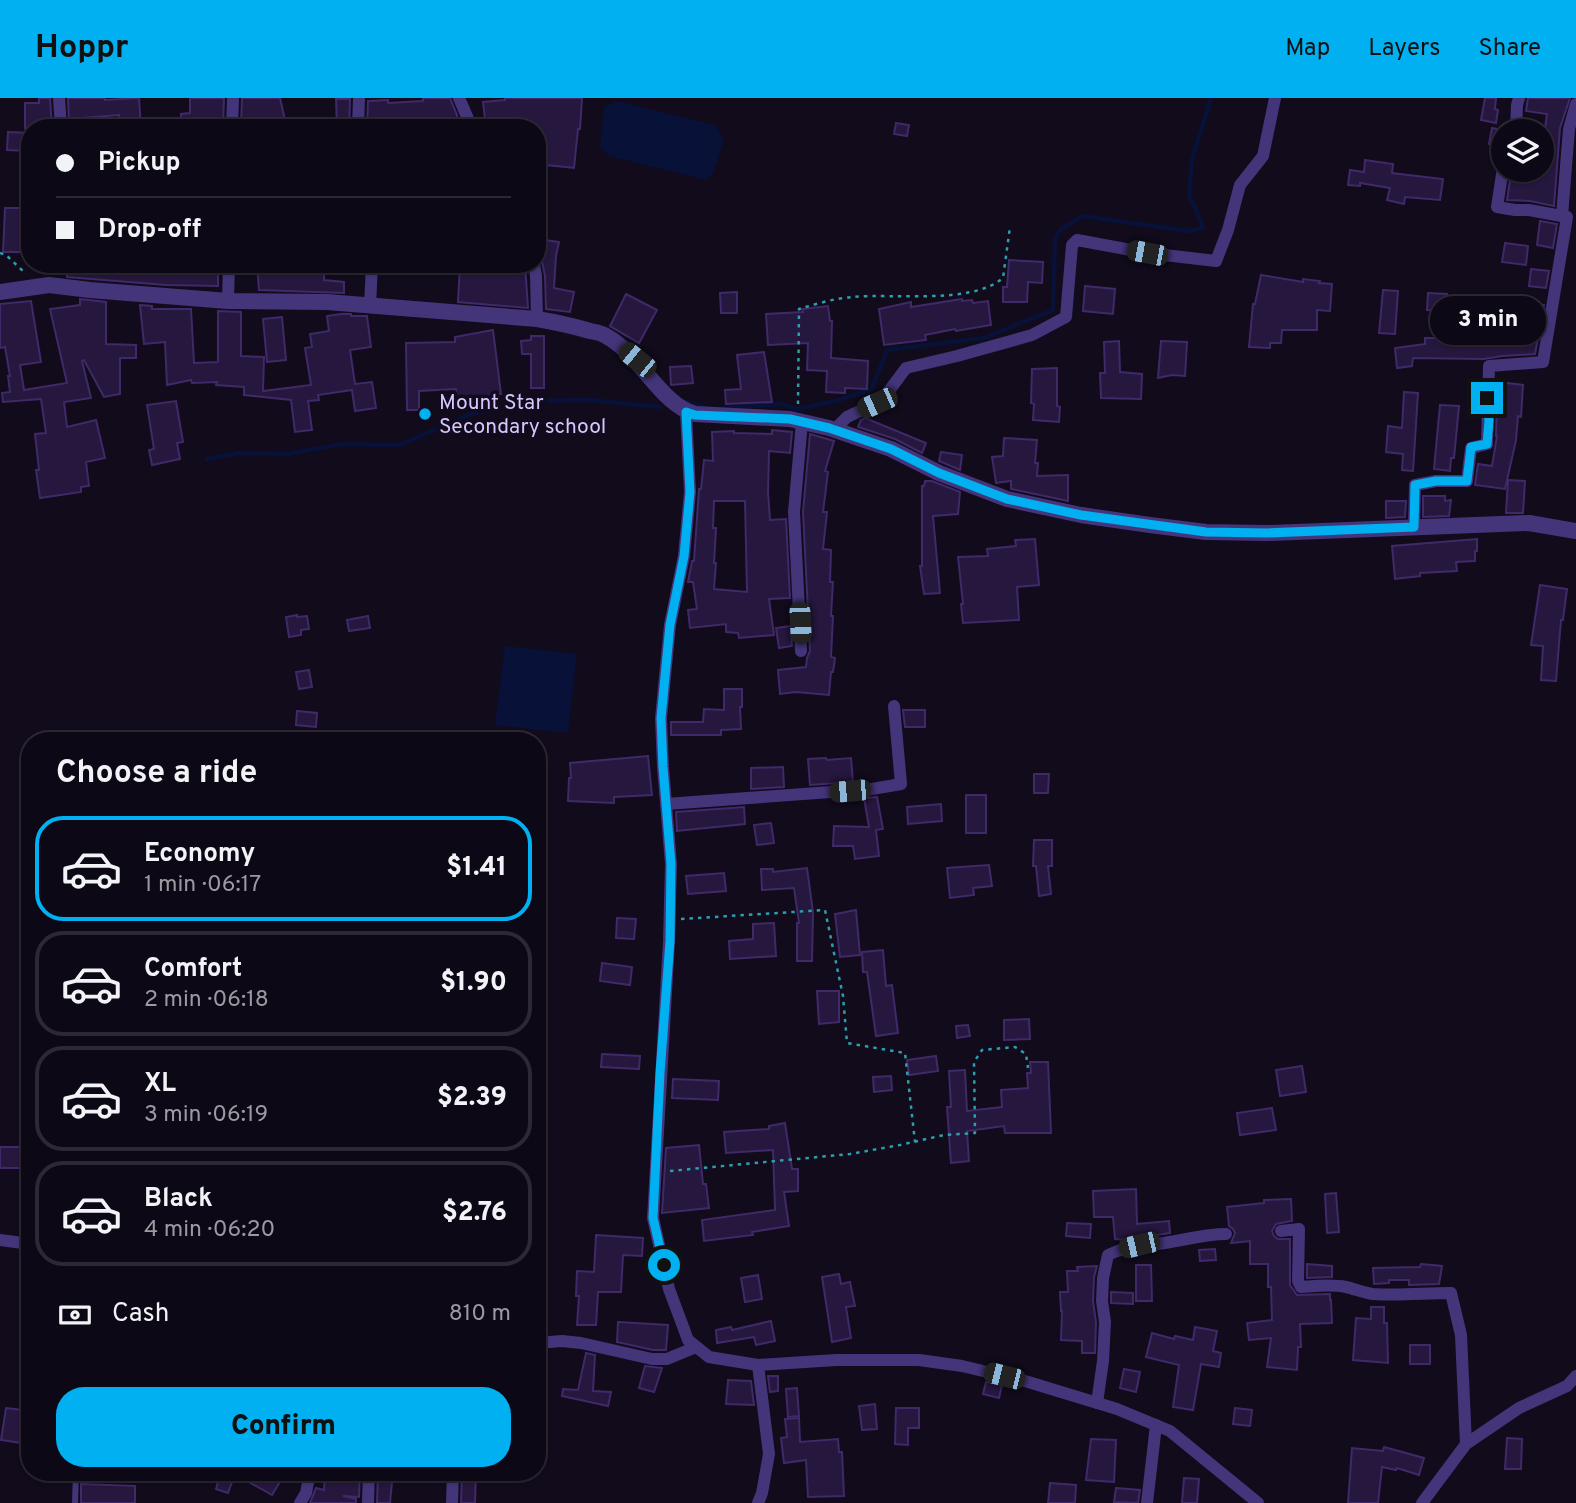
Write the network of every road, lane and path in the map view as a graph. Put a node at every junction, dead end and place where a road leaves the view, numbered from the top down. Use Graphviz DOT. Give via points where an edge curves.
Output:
graph roads {
  1 [pos="59,98"];
  2 [pos="233,98"];
  3 [pos="359,98"];
  4 [pos="459,98"];
  5 [pos="1275,98"];
  6 [pos="1519,98"];
  7 [pos="1576,104"];
  8 [pos="60,119"];
  9 [pos="233,119"];
  10 [pos="358,119"];
  11 [pos="468,119"];
  12 [pos="1516,119"];
  13 [pos="1501,182"];
  14 [pos="1568,217"];
  15 [pos="1010,227"];
  16 [pos="0,253"];
  17 [pos="21,270"];
  18 [pos="24,273"];
  19 [pos="229,273"];
  20 [pos="372,273"];
  21 [pos="536,273"];
  22 [pos="36,288"];
  23 [pos="0,292"];
  24 [pos="228,301"];
  25 [pos="370,306"];
  26 [pos="537,319"];
  27 [pos="798,404"];
  28 [pos="686,412"];
  29 [pos="802,422"];
  30 [pos="834,430"];
  31 [pos="1414,527"];
  32 [pos="1576,531"];
  33 [pos="801,651"];
  34 [pos="894,706"];
  35 [pos="666,804"];
  36 [pos="669,920"];
  37 [pos="1028,1068"];
  38 [pos="915,1142"];
  39 [pos="655,1172"];
  40 [pos="1281,1231"];
  41 [pos="1226,1234"];
  42 [pos="0,1240"];
  43 [pos="21,1243"];
  44 [pos="546,1342"];
  45 [pos="696,1347"];
  46 [pos="758,1365"];
  47 [pos="1576,1376"];
  48 [pos="1097,1403"];
  49 [pos="1156,1425"];
  50 [pos="1465,1444"];
  51 [pos="76,1481"];
  52 [pos="308,1481"];
  53 [pos="369,1481"];
  54 [pos="453,1481"];
  55 [pos="75,1503"];
  56 [pos="300,1503"];
  57 [pos="368,1503"];
  58 [pos="453,1503"];
  59 [pos="758,1503"];
  60 [pos="1147,1503"];
  61 [pos="1258,1503"];
  62 [pos="1422,1503"];
  1 -- 8 [label="street"];
  2 -- 9 [label="street"];
  3 -- 10 [label="street"];
  4 -- 11 [label="street"];
  5 -- 30 [label="street" via="1264,156 1240,185 1216,261 1077,240 1072,245 1066,317 1032,335 906,368 883,399 847,417"];
  6 -- 12 [label="street"];
  7 -- 14 [label="street" via="1570,129"];
  13 -- 14 [label="street" via="1497,207"];
  14 -- 31 [label="street" via="1544,362 1489,366 1487,444 1471,447 1467,481 1415,485"];
  15 -- 27 [label="path" via="1003,278 994,286 966,294 850,297 799,309"];
  16 -- 17 [label="path"];
  18 -- 22 [label="path"];
  19 -- 24 [label="street"];
  20 -- 25 [label="street"];
  21 -- 26 [label="street"];
  22 -- 23 [label="street"];
  22 -- 24 [label="street" via="49,285"];
  24 -- 25 [label="street"];
  25 -- 26 [label="street"];
  26 -- 28 [label="street" via="606,335"];
  28 -- 29 [label="street"];
  28 -- 35 [label="street" via="689,505 661,718"];
  29 -- 30 [label="street"];
  29 -- 33 [label="street" via="794,512"];
  30 -- 31 [label="street" via="1007,499 1081,515 1206,532"];
  31 -- 32 [label="street" via="1529,523"];
  34 -- 35 [label="street" via="901,784"];
  35 -- 36 [label="street"];
  36 -- 38 [label="path" via="825,910 843,996 847,1043 905,1053"];
  36 -- 39 [label="street"];
  37 -- 38 [label="path" via="1026,1054 1015,1047 982,1050 974,1062 975,1133"];
  38 -- 39 [label="path" via="850,1154"];
  39 -- 45 [label="street" via="653,1218 669,1289 688,1340"];
  40 -- 50 [label="street" via="1299,1229 1301,1287 1344,1287 1406,1296 1451,1293 1461,1335"];
  41 -- 48 [label="street" via="1139,1245 1108,1255 1102,1301 1104,1361"];
  42 -- 43 [label="street"];
  44 -- 45 [label="street" via="581,1343 652,1359 667,1359"];
  45 -- 46 [label="street" via="709,1357"];
  46 -- 48 [label="street" via="919,1360 1025,1381"];
  46 -- 59 [label="street" via="769,1454"];
  47 -- 50 [label="street" via="1567,1386 1518,1408"];
  48 -- 49 [label="street"];
  49 -- 60 [label="street"];
  49 -- 61 [label="street" via="1170,1431"];
  50 -- 62 [label="street"];
  51 -- 55 [label="lane"];
  52 -- 56 [label="street"];
  53 -- 57 [label="street"];
  54 -- 58 [label="street"];
}
